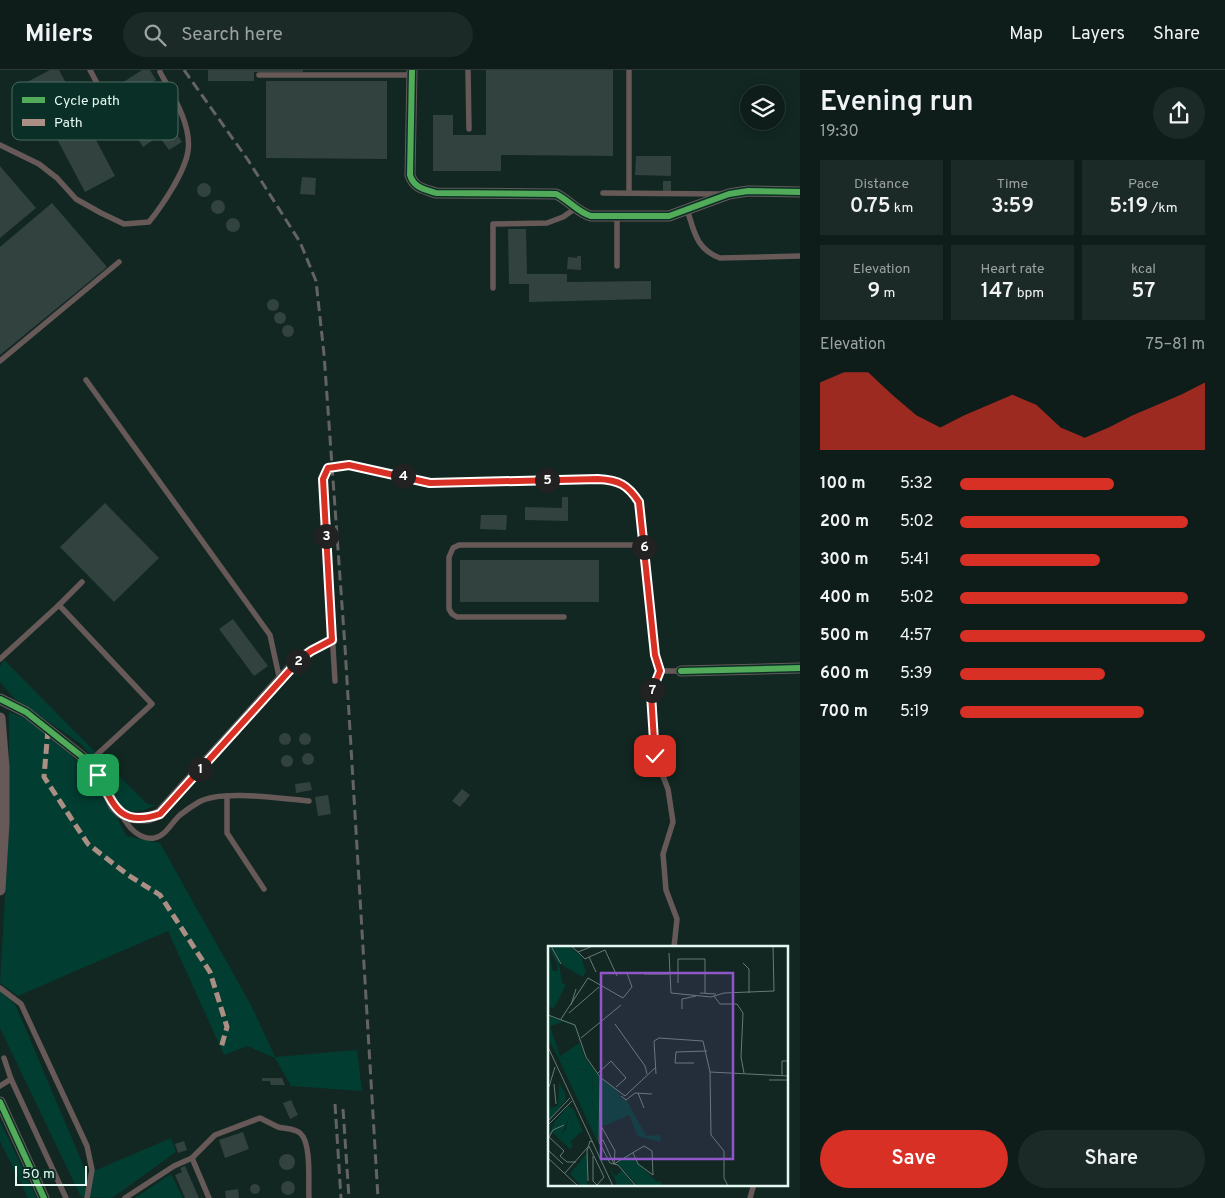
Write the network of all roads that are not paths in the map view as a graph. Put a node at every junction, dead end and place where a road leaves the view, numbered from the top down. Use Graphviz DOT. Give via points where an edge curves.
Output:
graph roads {
  1 [pos="90,70"];
  2 [pos="468,70"];
  3 [pos="629,70"];
  4 [pos="160,72"];
  5 [pos="412,73"];
  6 [pos="259,75"];
  7 [pos="96,82"];
  8 [pos="166,82"];
  9 [pos="178,103"];
  10 [pos="468,129"];
  11 [pos="0,145"];
  12 [pos="800,192"];
  13 [pos="603,193"];
  14 [pos="629,193"];
  15 [pos="729,194"];
  16 [pos="576,208"];
  17 [pos="687,209"];
  18 [pos="617,216"];
  19 [pos="800,256"];
  20 [pos="119,262"];
  21 [pos="618,266"];
  22 [pos="493,288"];
  23 [pos="0,361"];
  24 [pos="86,380"];
  25 [pos="643,545"];
  26 [pos="82,582"];
  27 [pos="59,605"];
  28 [pos="564,617"];
  29 [pos="332,640"];
  30 [pos="0,659"];
  31 [pos="800,668"];
  32 [pos="660,671"];
  33 [pos="681,671"];
  34 [pos="280,681"];
  35 [pos="335,681"];
  36 [pos="0,699"];
  37 [pos="0,718"];
  38 [pos="89,762"];
  39 [pos="226,797"];
  40 [pos="309,801"];
  41 [pos="121,813"];
  42 [pos="264,889"];
  43 [pos="0,890"];
  44 [pos="674,946"];
  45 [pos="0,988"];
  46 [pos="4,1058"];
  47 [pos="11,1079"];
  48 [pos="0,1086"];
  49 [pos="0,1102"];
  50 [pos="192,1158"];
  51 [pos="44,1198"];
  52 [pos="66,1198"];
  53 [pos="87,1198"];
  54 [pos="125,1198"];
  55 [pos="209,1198"];
  56 [pos="309,1198"];
  1 -- 7 [label="lane"];
  2 -- 10 [label="lane"];
  3 -- 14 [label="lane"];
  4 -- 8 [label="lane"];
  5 -- 6 [label="lane"];
  5 -- 16 [label="street" via="412,182 436,193 556,194"];
  9 -- 11 [label="lane" via="188,135 188,152 164,202 149,222 124,224 101,213 76,199 39,164"];
  12 -- 15 [label="street"];
  13 -- 14 [label="lane"];
  14 -- 15 [label="lane"];
  15 -- 17 [label="street"];
  16 -- 18 [label="street" via="591,216"];
  16 -- 22 [label="lane" via="547,223 493,224"];
  17 -- 18 [label="street" via="668,216"];
  17 -- 19 [label="lane" via="699,243 710,255 720,258"];
  18 -- 21 [label="lane"];
  20 -- 23 [label="lane"];
  24 -- 34 [label="lane" via="270,635"];
  25 -- 28 [label="lane" via="460,545 453,548 449,557 449,609 452,614 457,617"];
  25 -- 29 [label="lane" via="639,502 631,490 611,480 430,483 349,465 328,468 323,479"];
  25 -- 32 [label="lane" via="655,655"];
  26 -- 27 [label="lane"];
  27 -- 30 [label="lane"];
  27 -- 38 [label="lane" via="152,704"];
  29 -- 34 [label="street" via="305,655"];
  29 -- 35 [label="lane"];
  31 -- 33 [label="street"];
  32 -- 33 [label="lane"];
  32 -- 44 [label="lane" via="651,694 655,756 668,789 673,822 663,854 666,890 678,919"];
  34 -- 41 [label="street" via="160,814 137,818"];
  36 -- 38 [label="street" via="26,712"];
  37 -- 43 [label="street" via="4,767"];
  38 -- 41 [label="street"];
  39 -- 40 [label="lane" via="241,795"];
  39 -- 41 [label="lane" via="199,802 162,835 153,838 136,834"];
  39 -- 42 [label="lane" via="226,833"];
  45 -- 53 [label="lane" via="21,1004 87,1146 92,1170"];
  46 -- 47 [label="lane"];
  47 -- 48 [label="lane"];
  47 -- 52 [label="lane"];
  49 -- 51 [label="street"];
  50 -- 54 [label="lane"];
  50 -- 55 [label="lane"];
  50 -- 56 [label="lane" via="215,1135 260,1118 290,1129 304,1139 308,1154"];
}
